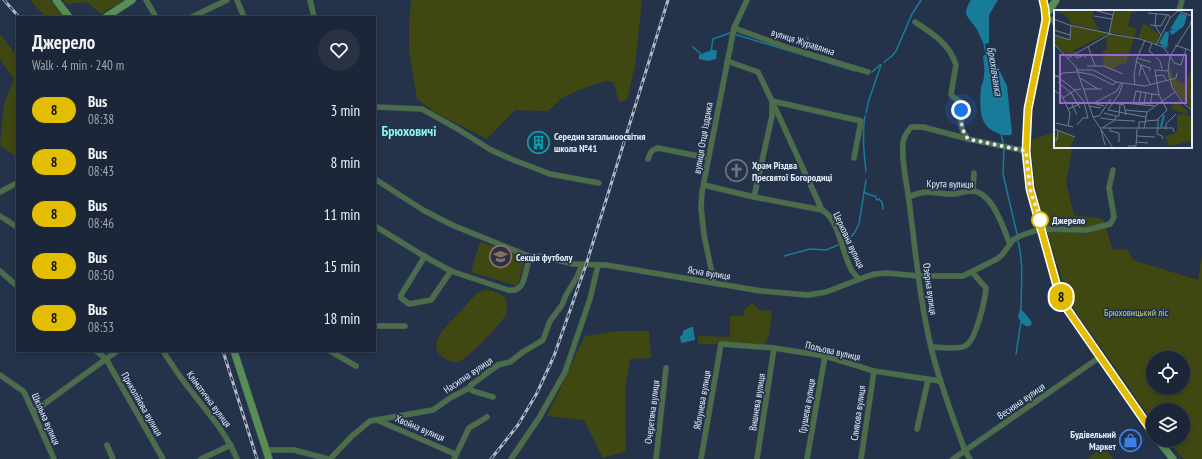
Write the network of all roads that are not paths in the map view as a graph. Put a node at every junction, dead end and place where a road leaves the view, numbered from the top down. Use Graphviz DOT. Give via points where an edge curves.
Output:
graph roads {
  1 [pos="56,0"];
  2 [pos="132,0"];
  3 [pos="146,0"];
  4 [pos="227,0"];
  5 [pos="237,0"];
  6 [pos="310,0"];
  7 [pos="747,0"];
  8 [pos="1044,0"];
  9 [pos="1052,0"];
  10 [pos="1056,0"];
  11 [pos="1182,0"];
  12 [pos="1179,10"];
  13 [pos="1046,15"];
  14 [pos="68,16"];
  15 [pos="108,16"];
  16 [pos="155,16"];
  17 [pos="194,16"];
  18 [pos="244,16"];
  19 [pos="314,16"];
  20 [pos="915,22"];
  21 [pos="1054,22"];
  22 [pos="734,28"];
  23 [pos="727,61"];
  24 [pos="868,72"];
  25 [pos="772,101"];
  26 [pos="376,107"];
  27 [pos="968,139"];
  28 [pos="1026,151"];
  29 [pos="708,158"];
  30 [pos="854,158"];
  31 [pos="648,159"];
  32 [pos="1113,170"];
  33 [pos="974,174"];
  34 [pos="376,180"];
  35 [pos="599,183"];
  36 [pos="16,184"];
  37 [pos="704,185"];
  38 [pos="973,191"];
  39 [pos="0,192"];
  40 [pos="754,197"];
  41 [pos="909,197"];
  42 [pos="822,210"];
  43 [pos="0,217"];
  44 [pos="16,226"];
  45 [pos="376,227"];
  46 [pos="1042,229"];
  47 [pos="1010,244"];
  48 [pos="425,256"];
  49 [pos="531,257"];
  50 [pos="582,265"];
  51 [pos="598,265"];
  52 [pos="0,271"];
  53 [pos="451,271"];
  54 [pos="972,272"];
  55 [pos="919,276"];
  56 [pos="859,279"];
  57 [pos="714,283"];
  58 [pos="16,285"];
  59 [pos="376,326"];
  60 [pos="405,326"];
  61 [pos="721,344"];
  62 [pos="931,347"];
  63 [pos="774,348"];
  64 [pos="97,352"];
  65 [pos="116,352"];
  66 [pos="164,352"];
  67 [pos="234,352"];
  68 [pos="332,352"];
  69 [pos="825,356"];
  70 [pos="1100,357"];
  71 [pos="106,359"];
  72 [pos="356,366"];
  73 [pos="666,368"];
  74 [pos="874,370"];
  75 [pos="0,375"];
  76 [pos="928,380"];
  77 [pos="940,381"];
  78 [pos="469,388"];
  79 [pos="493,397"];
  80 [pos="33,412"];
  81 [pos="487,417"];
  82 [pos="376,419"];
  83 [pos="1146,423"];
  84 [pos="917,430"];
  85 [pos="107,445"];
  86 [pos="231,445"];
  87 [pos="1164,447"];
  88 [pos="266,450"];
  89 [pos="965,451"];
  90 [pos="455,456"];
  91 [pos="54,459"];
  92 [pos="113,459"];
  93 [pos="163,459"];
  94 [pos="202,459"];
  95 [pos="237,459"];
  96 [pos="269,459"];
  97 [pos="329,459"];
  98 [pos="512,459"];
  99 [pos="656,459"];
  100 [pos="701,459"];
  101 [pos="757,459"];
  102 [pos="807,459"];
  103 [pos="861,459"];
  104 [pos="953,459"];
  105 [pos="970,459"];
  106 [pos="1173,459"];
  1 -- 14 [label="main road"];
  2 -- 15 [label="main road"];
  3 -- 16 [label="street"];
  4 -- 17 [label="street"];
  5 -- 18 [label="street"];
  6 -- 19 [label="street"];
  7 -- 22 [label="street, вулиця Отця Іздрика"];
  8 -- 9 [label="main road"];
  8 -- 13 [label="main road"];
  10 -- 13 [label="main road"];
  11 -- 12 [label="street"];
  13 -- 21 [label="street"];
  13 -- 28 [label="main road" via="1028,109"];
  20 -- 27 [label="street" via="944,43 956,65 951,94 960,102 960,124"];
  22 -- 23 [label="street, вулиця Отця Іздрика"];
  22 -- 24 [label="street, вулиця Журавлина"];
  23 -- 25 [label="street, Церковна вулиця" via="758,72"];
  23 -- 29 [label="street, вулиця Отця Іздрика"];
  25 -- 30 [label="street" via="861,121"];
  25 -- 40 [label="street" via="772,116"];
  25 -- 42 [label="street, Церковна вулиця"];
  26 -- 35 [label="street" via="422,109 491,150 527,166 563,178"];
  27 -- 28 [label="street"];
  27 -- 41 [label="street, Озерна вулиця" via="923,127 911,127 903,142"];
  28 -- 46 [label="main road" via="1030,189"];
  29 -- 31 [label="street" via="658,148 650,153"];
  29 -- 37 [label="street, вулиця Отця Іздрика"];
  32 -- 46 [label="street, Ясна вулиця" via="1109,188 1114,217 1110,224 1087,230"];
  33 -- 38 [label="street"];
  34 -- 49 [label="street, Ясна вулиця" via="452,225"];
  36 -- 39 [label="street"];
  37 -- 40 [label="street"];
  37 -- 57 [label="street, вулиця Отця Іздрика" via="701,208"];
  38 -- 41 [label="street, Крута вулиця" via="952,194 920,192"];
  38 -- 47 [label="street, Крута вулиця" via="983,195 991,204"];
  40 -- 42 [label="street"];
  41 -- 55 [label="street, Озерна вулиця"];
  42 -- 56 [label="street, Церковна вулиця" via="828,213 840,236 851,269"];
  43 -- 44 [label="street"];
  45 -- 48 [label="street"];
  46 -- 47 [label="street, Ясна вулиця" via="1020,236"];
  46 -- 70 [label="main road" via="1058,290 1067,309"];
  47 -- 54 [label="street, Ясна вулиця" via="997,260"];
  48 -- 53 [label="street"];
  48 -- 53 [label="street" via="401,295 409,304 431,300"];
  49 -- 50 [label="street, Ясна вулиця" via="539,256"];
  49 -- 53 [label="street" via="523,283 514,290"];
  50 -- 51 [label="street, Ясна вулиця"];
  50 -- 78 [label="street, Насипна вулиця" via="562,305 550,322 543,340 510,362 498,365"];
  51 -- 57 [label="street, Ясна вулиця"];
  51 -- 98 [label="street" via="590,299 565,372"];
  52 -- 58 [label="street"];
  54 -- 55 [label="street, Ясна вулиця" via="954,277"];
  54 -- 62 [label="street" via="986,288 982,310 968,344 961,347"];
  55 -- 56 [label="street, Ясна вулиця" via="887,273"];
  55 -- 62 [label="street, Озерна вулиця"];
  56 -- 57 [label="street, Ясна вулиця" via="826,292 808,295"];
  59 -- 60 [label="street"];
  61 -- 63 [label="street, Польова вулиця"];
  61 -- 100 [label="street, Яблунева вулиця"];
  62 -- 77 [label="street, Озерна вулиця"];
  63 -- 69 [label="street, Польова вулиця"];
  63 -- 101 [label="street, Вишнева вулиця"];
  64 -- 71 [label="street"];
  65 -- 71 [label="street"];
  66 -- 86 [label="street, Кліматична вулиця"];
  67 -- 88 [label="main road"];
  68 -- 72 [label="street"];
  69 -- 74 [label="street, Польова вулиця"];
  69 -- 102 [label="street, Грушева вулиця"];
  70 -- 83 [label="main road"];
  70 -- 89 [label="street, Весняна вулиця"];
  71 -- 80 [label="street"];
  71 -- 93 [label="street, Приколійова вулиця"];
  73 -- 99 [label="street, Очеретяна вулиця"];
  74 -- 76 [label="street, Польова вулиця"];
  74 -- 103 [label="street, Сливова вулиця"];
  75 -- 80 [label="street, Шкільна вулиця" via="23,391"];
  76 -- 77 [label="street, Польова вулиця"];
  76 -- 84 [label="street"];
  77 -- 89 [label="street, Озерна вулиця"];
  78 -- 79 [label="street"];
  78 -- 82 [label="street, Насипна вулиця" via="433,410"];
  80 -- 91 [label="street, Шкільна вулиця"];
  81 -- 90 [label="street" via="469,428"];
  82 -- 90 [label="street, Хвойна вулиця"];
  82 -- 97 [label="street, Насипна вулиця" via="352,436"];
  85 -- 92 [label="street"];
  86 -- 94 [label="street"];
  86 -- 95 [label="street, Кліматична вулиця"];
  87 -- 106 [label="main road"];
  88 -- 96 [label="main road"];
  88 -- 97 [label="street" via="294,450"];
  89 -- 104 [label="street, Весняна вулиця"];
  89 -- 105 [label="street, Озерна вулиця"];
}
